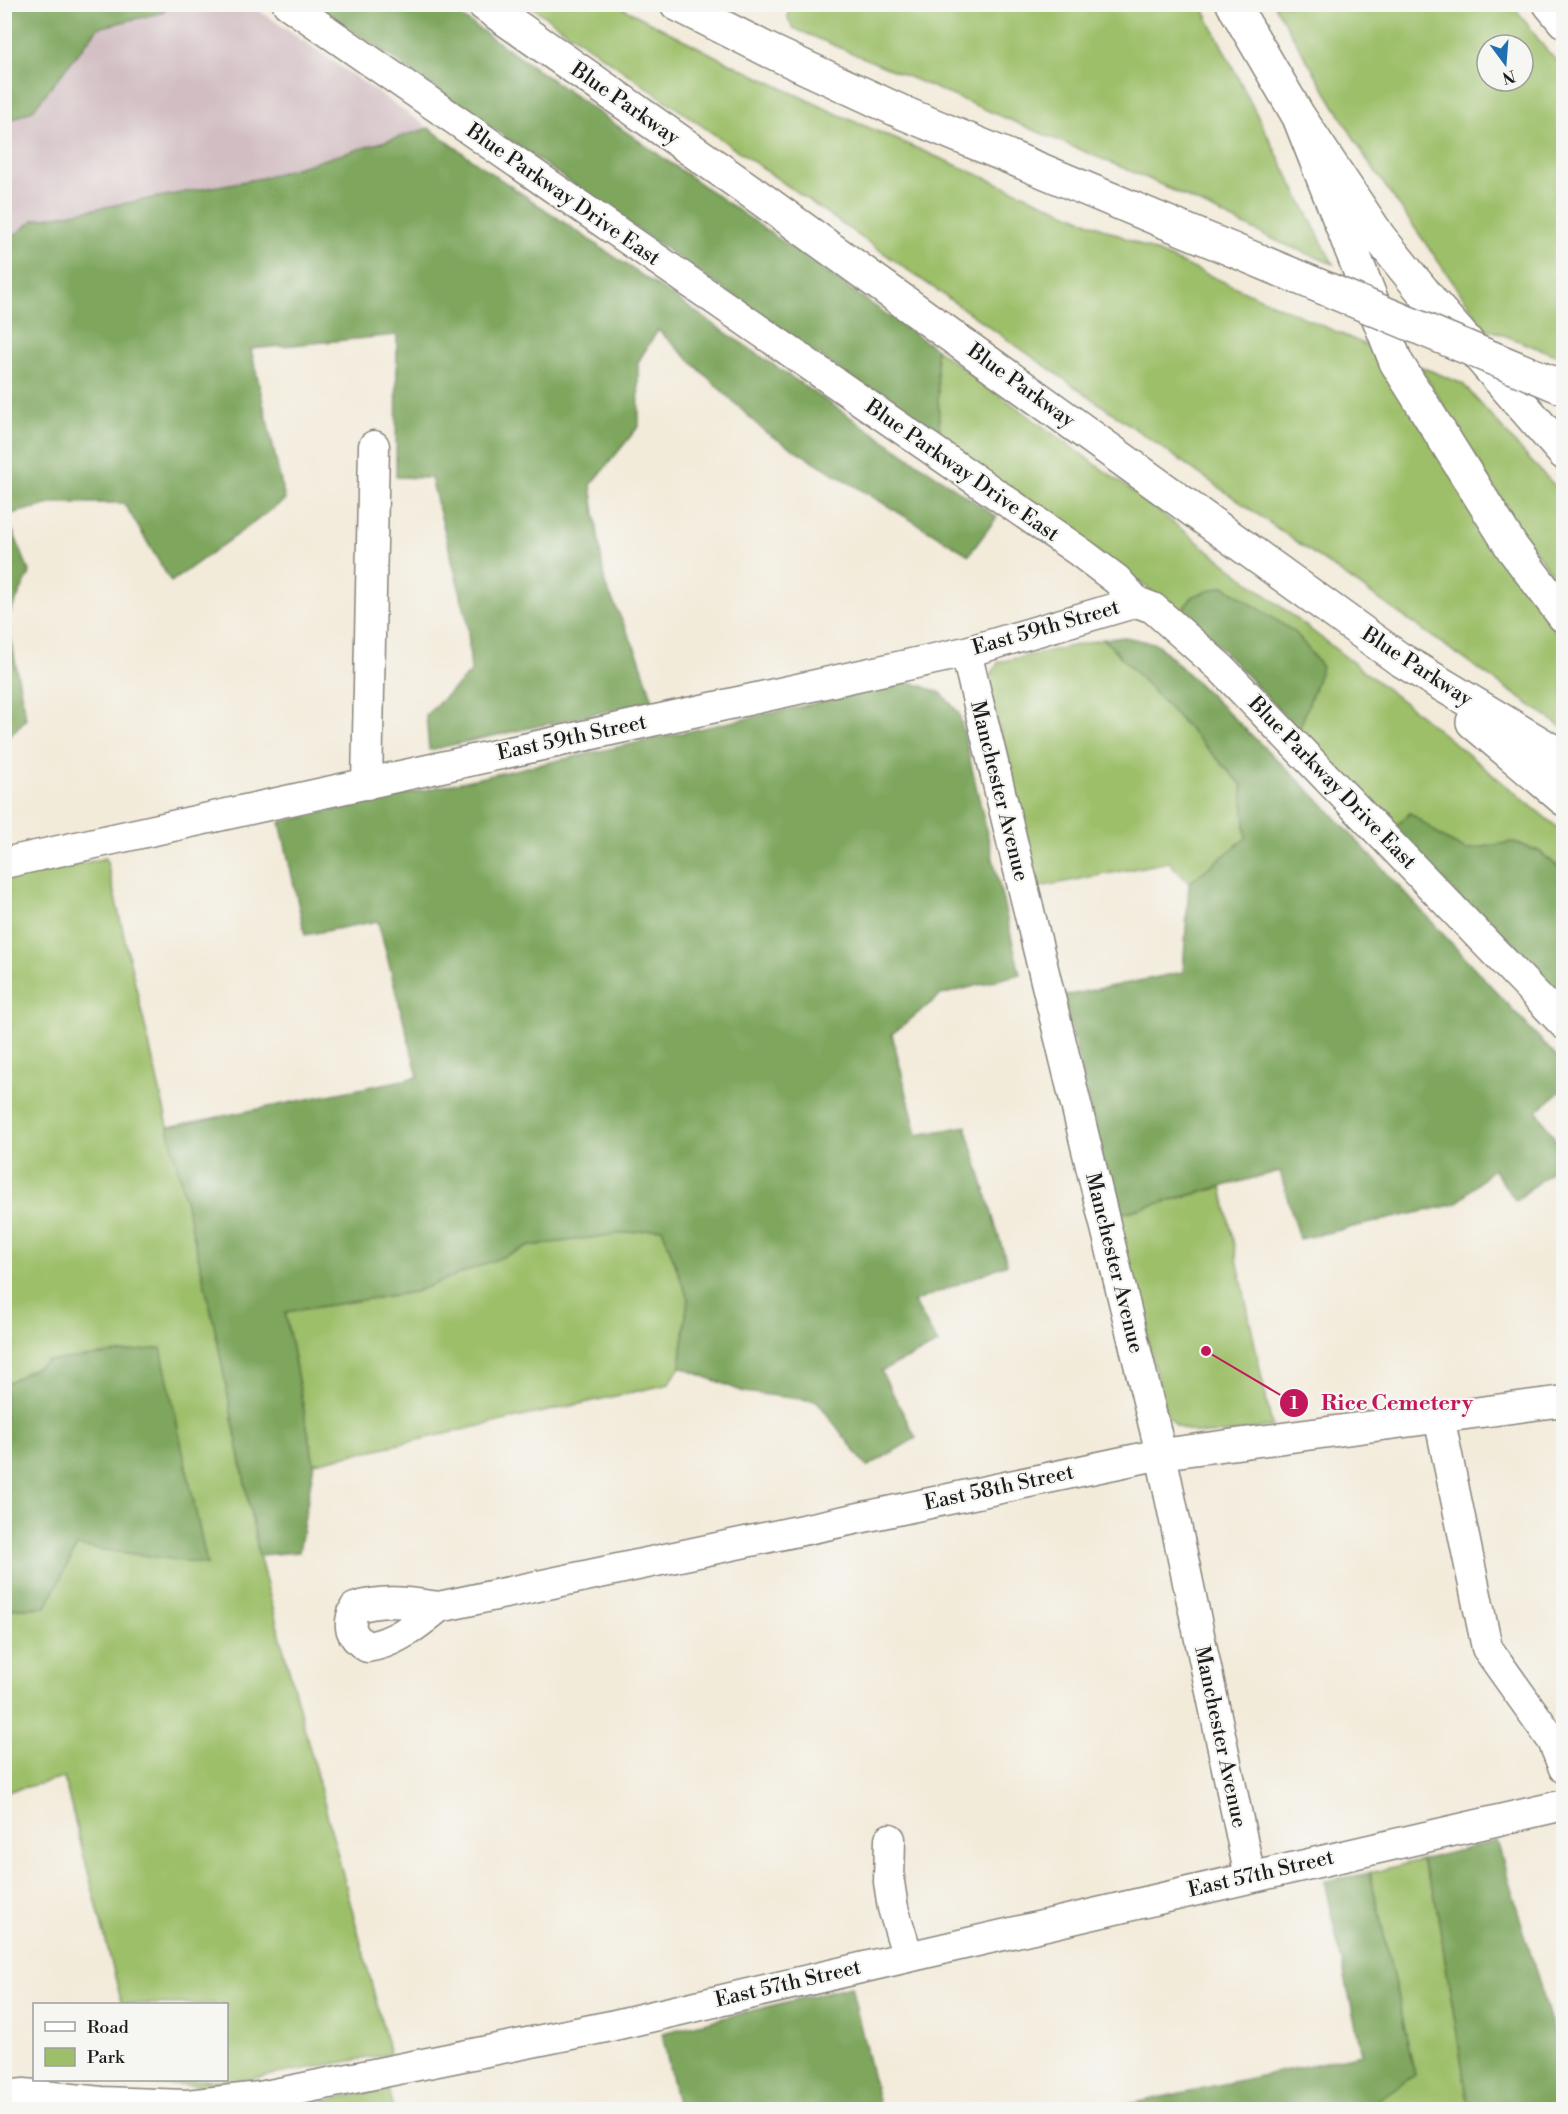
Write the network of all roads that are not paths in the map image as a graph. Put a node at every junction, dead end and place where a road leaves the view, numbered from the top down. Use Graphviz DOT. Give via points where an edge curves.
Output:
graph roads {
  1 [pos="288,4"];
  2 [pos="484,4"];
  3 [pos="677,4"];
  4 [pos="1233,4"];
  5 [pos="1550,4"];
  6 [pos="1563,21"];
  7 [pos="1299,117"];
  8 [pos="1563,388"];
  9 [pos="374,446"];
  10 [pos="1563,453"];
  11 [pos="1137,602"];
  12 [pos="1563,616"];
  13 [pos="966,652"];
  14 [pos="1398,658"];
  15 [pos="1563,758"];
  16 [pos="367,784"];
  17 [pos="1563,799"];
  18 [pos="4,863"];
  19 [pos="1563,1024"];
  20 [pos="1563,1401"];
  21 [pos="1440,1417"];
  22 [pos="1161,1454"];
  23 [pos="439,1607"];
  24 [pos="1563,1767"];
  25 [pos="1563,1804"];
  26 [pos="890,1839"];
  27 [pos="1250,1877"];
  28 [pos="908,1957"];
  29 [pos="4,2096"];
  30 [pos="101,2106"];
  1 -- 11 [label="street, Blue Parkway Drive East" via="1080,552 1117,580"];
  2 -- 14 [label="highway, Blue Parkway"];
  3 -- 8 [label="highway, bridge" via="906,114"];
  4 -- 7 [label="highway"];
  5 -- 6 [label="highway"];
  7 -- 10 [label="highway" via="1379,237"];
  7 -- 12 [label="highway" via="1396,362 1513,549"];
  9 -- 16 [label="street"];
  11 -- 13 [label="street, East 59th Street"];
  11 -- 19 [label="street, Blue Parkway Drive East" via="1153,608 1221,668"];
  13 -- 16 [label="street, East 59th Street"];
  13 -- 22 [label="street, Manchester Avenue"];
  14 -- 15 [label="highway, Blue Parkway"];
  14 -- 17 [label="highway"];
  16 -- 18 [label="street, East 59th Street"];
  20 -- 21 [label="street, East 58th Street"];
  21 -- 22 [label="street, East 58th Street"];
  21 -- 24 [label="street" via="1487,1648 1553,1741"];
  22 -- 23 [label="street, East 58th Street"];
  22 -- 27 [label="street, Manchester Avenue"];
  25 -- 27 [label="street, East 57th Street"];
  26 -- 28 [label="street" via="891,1900"];
  27 -- 28 [label="street, East 57th Street"];
  28 -- 30 [label="street, East 57th Street" via="606,2027 260,2097 187,2105"];
  29 -- 30 [label="street, East 57th Street" via="24,2094"];
}
